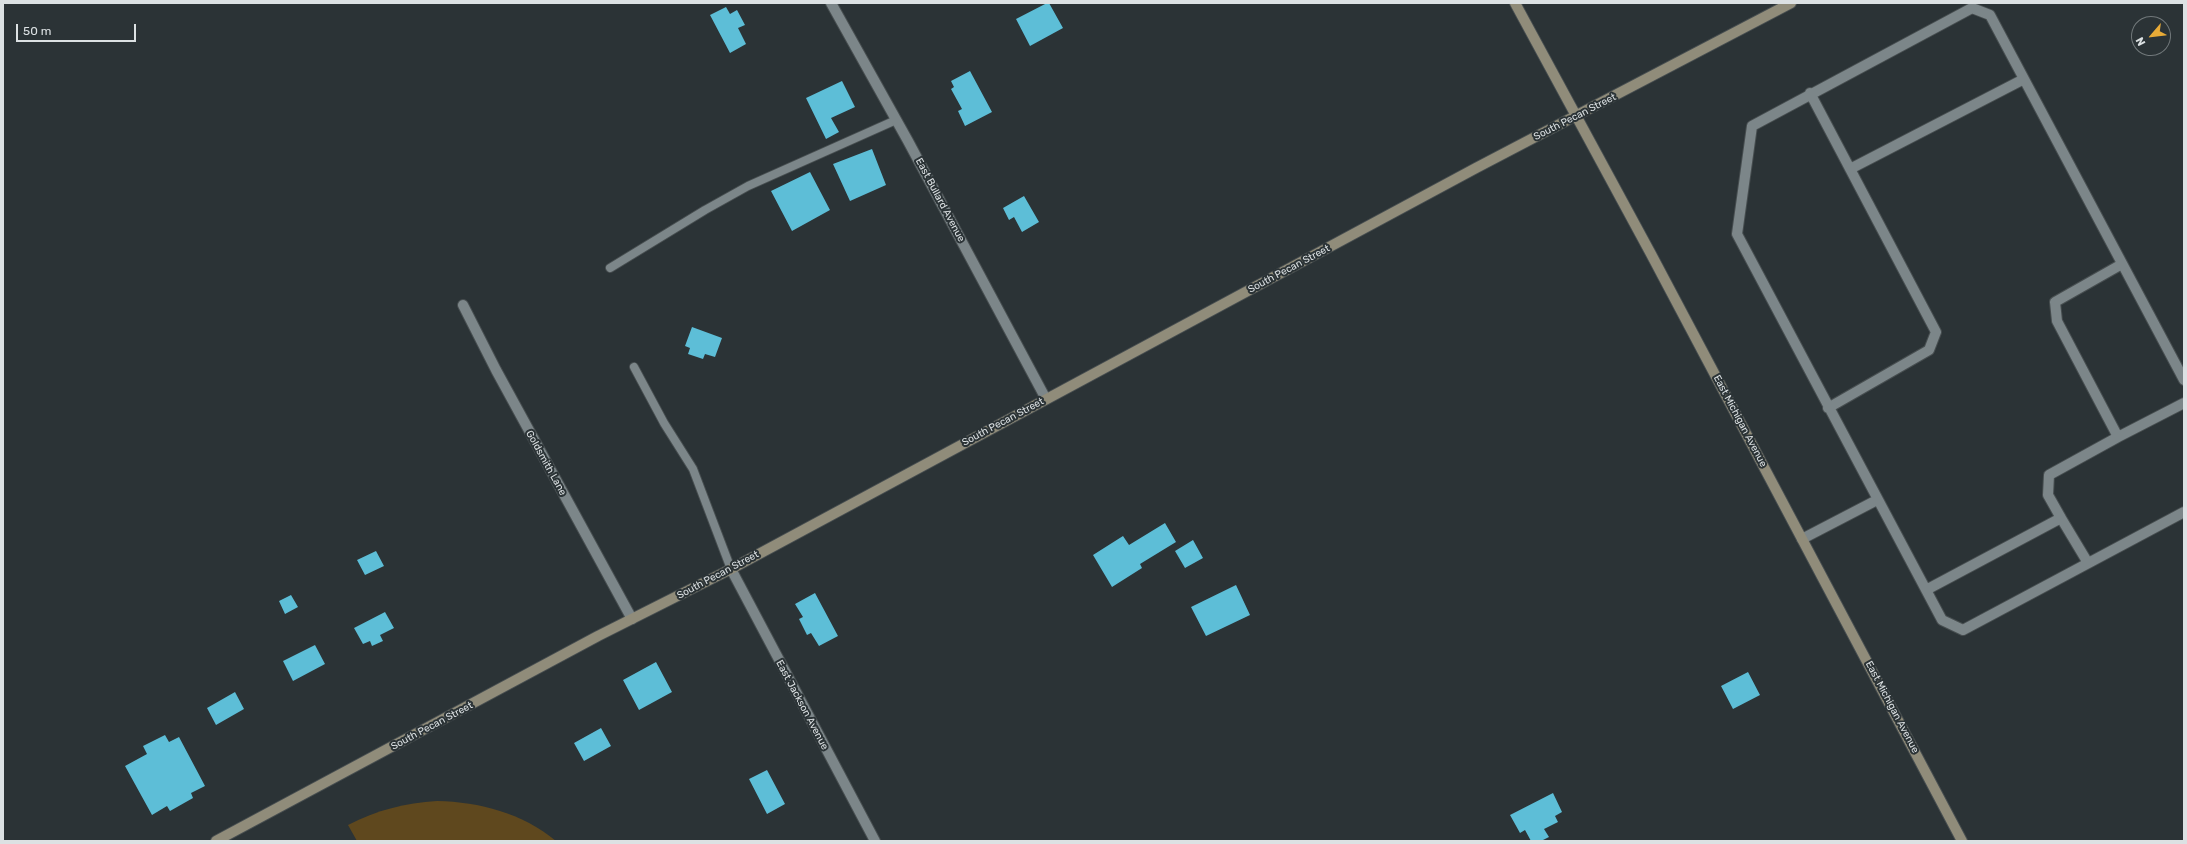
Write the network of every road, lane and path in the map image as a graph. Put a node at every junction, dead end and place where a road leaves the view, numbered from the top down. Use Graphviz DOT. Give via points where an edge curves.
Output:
graph roads {
  1 [pos="831,3"];
  2 [pos="1515,3"];
  3 [pos="1791,3"];
  4 [pos="2024,79"];
  5 [pos="1810,94"];
  6 [pos="1577,116"];
  7 [pos="896,120"];
  8 [pos="1850,169"];
  9 [pos="2122,264"];
  10 [pos="610,268"];
  11 [pos="463,305"];
  12 [pos="634,367"];
  13 [pos="2184,380"];
  14 [pos="1046,399"];
  15 [pos="2184,403"];
  16 [pos="1828,408"];
  17 [pos="2118,437"];
  18 [pos="1877,500"];
  19 [pos="2184,512"];
  20 [pos="2061,518"];
  21 [pos="1802,539"];
  22 [pos="2088,563"];
  23 [pos="731,569"];
  24 [pos="1926,590"];
  25 [pos="632,619"];
  26 [pos="216,841"];
  27 [pos="875,841"];
  28 [pos="1962,841"];
  1 -- 7 [label="street, East Bullard Avenue"];
  2 -- 6 [label="street, East Michigan Avenue"];
  3 -- 6 [label="street, South Pecan Street"];
  4 -- 5 [label="street" via="1990,15 1972,8"];
  4 -- 8 [label="street"];
  4 -- 9 [label="street"];
  5 -- 8 [label="street"];
  5 -- 16 [label="street" via="1752,126 1737,234"];
  6 -- 14 [label="street, South Pecan Street"];
  6 -- 21 [label="street, East Michigan Avenue"];
  7 -- 10 [label="lane" via="748,186"];
  7 -- 14 [label="street, East Bullard Avenue"];
  8 -- 16 [label="street" via="1936,332 1929,350"];
  9 -- 13 [label="street"];
  9 -- 17 [label="street" via="2055,302 2057,321"];
  11 -- 25 [label="street, Goldsmith Lane"];
  12 -- 23 [label="lane" via="664,423 693,469"];
  14 -- 23 [label="street, South Pecan Street"];
  15 -- 17 [label="street"];
  16 -- 18 [label="street"];
  17 -- 20 [label="street" via="2049,475 2048,495"];
  18 -- 21 [label="street"];
  18 -- 24 [label="street"];
  19 -- 22 [label="street"];
  20 -- 22 [label="street"];
  20 -- 24 [label="street"];
  21 -- 28 [label="street, East Michigan Avenue"];
  22 -- 24 [label="street" via="1962,630 1942,620"];
  23 -- 25 [label="street, South Pecan Street"];
  23 -- 27 [label="street, East Jackson Avenue"];
  25 -- 26 [label="street, South Pecan Street"];
}
